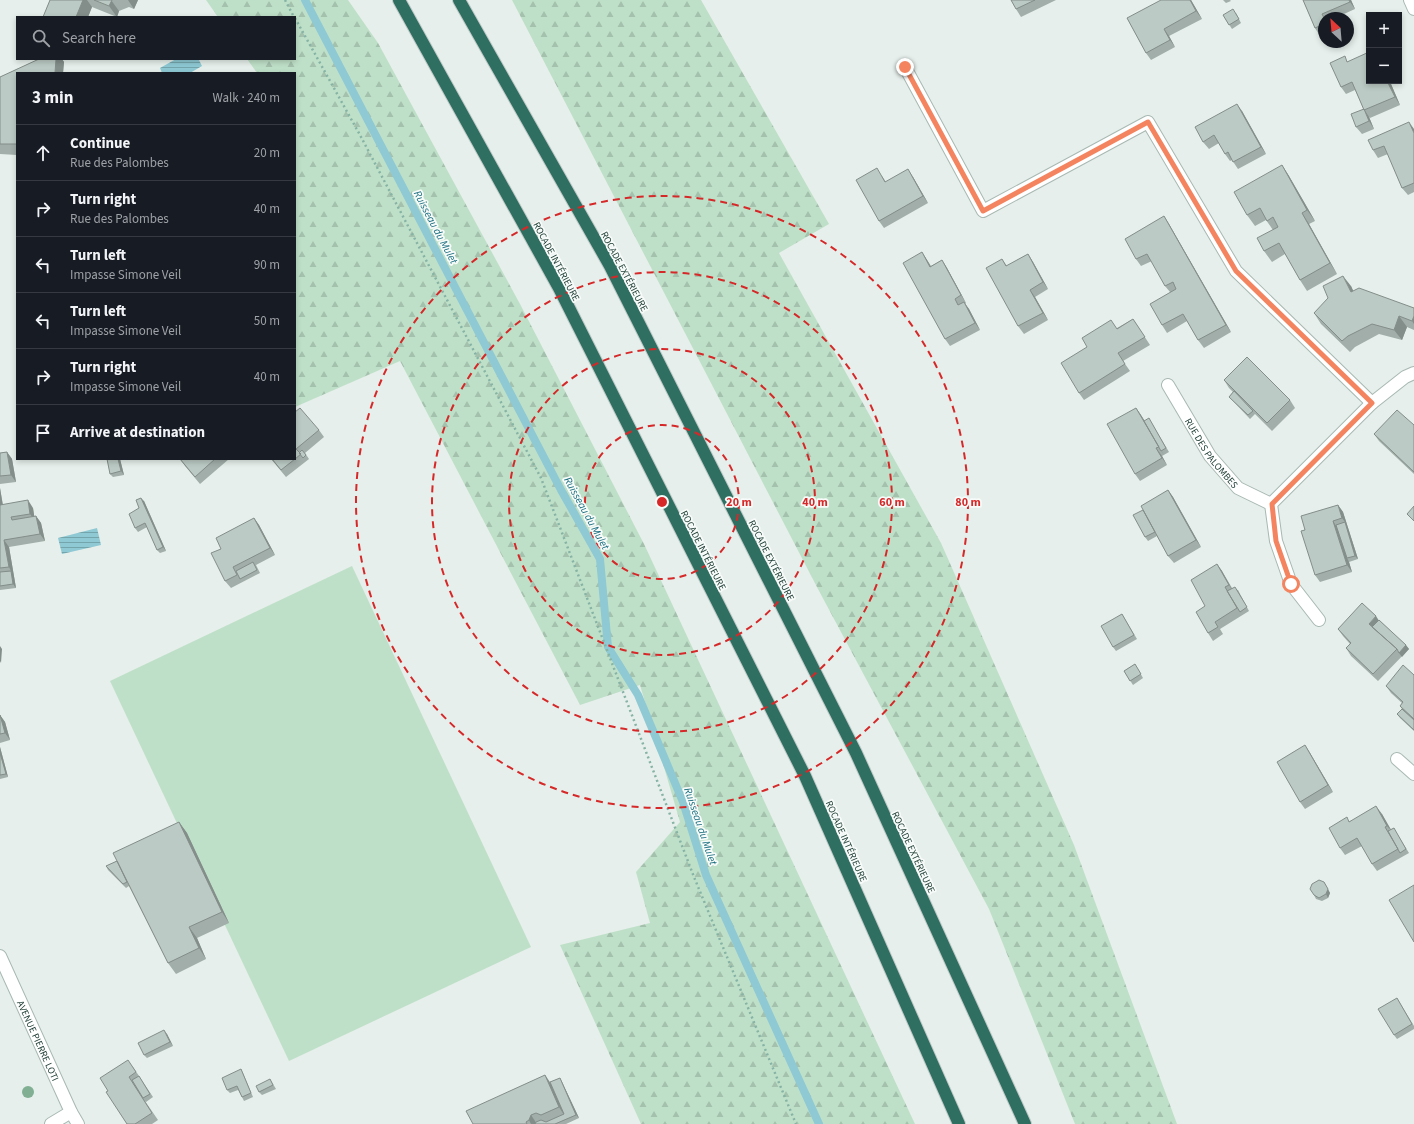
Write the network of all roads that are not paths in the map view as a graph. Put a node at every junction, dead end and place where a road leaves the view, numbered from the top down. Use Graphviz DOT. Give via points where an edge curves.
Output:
graph roads {
  1 [pos="399,0"];
  2 [pos="459,0"];
  3 [pos="1410,0"];
  4 [pos="1414,10"];
  5 [pos="905,67"];
  6 [pos="1414,373"];
  7 [pos="1168,385"];
  8 [pos="1372,403"];
  9 [pos="1272,504"];
  10 [pos="1319,620"];
  11 [pos="1397,759"];
  12 [pos="1414,774"];
  13 [pos="0,956"];
  14 [pos="70,1112"];
  15 [pos="51,1124"];
  16 [pos="78,1124"];
  17 [pos="959,1124"];
  18 [pos="1025,1124"];
  1 -- 17 [label="highway, ROCADE INTÉRIEURE" via="559,288 801,769"];
  2 -- 18 [label="highway, ROCADE EXTÉRIEURE" via="610,266 848,739"];
  3 -- 4 [label="street"];
  5 -- 8 [label="street" via="983,211 1148,122 1236,271"];
  6 -- 8 [label="street"];
  7 -- 9 [label="street, RUE DES PALOMBES" via="1210,456 1238,488"];
  8 -- 9 [label="street"];
  9 -- 10 [label="street" via="1276,541 1291,584"];
  11 -- 12 [label="street"];
  13 -- 14 [label="street, AVENUE PIERRE LOTI"];
  14 -- 15 [label="street"];
  14 -- 16 [label="street, AVENUE PIERRE LOTI"];
}
